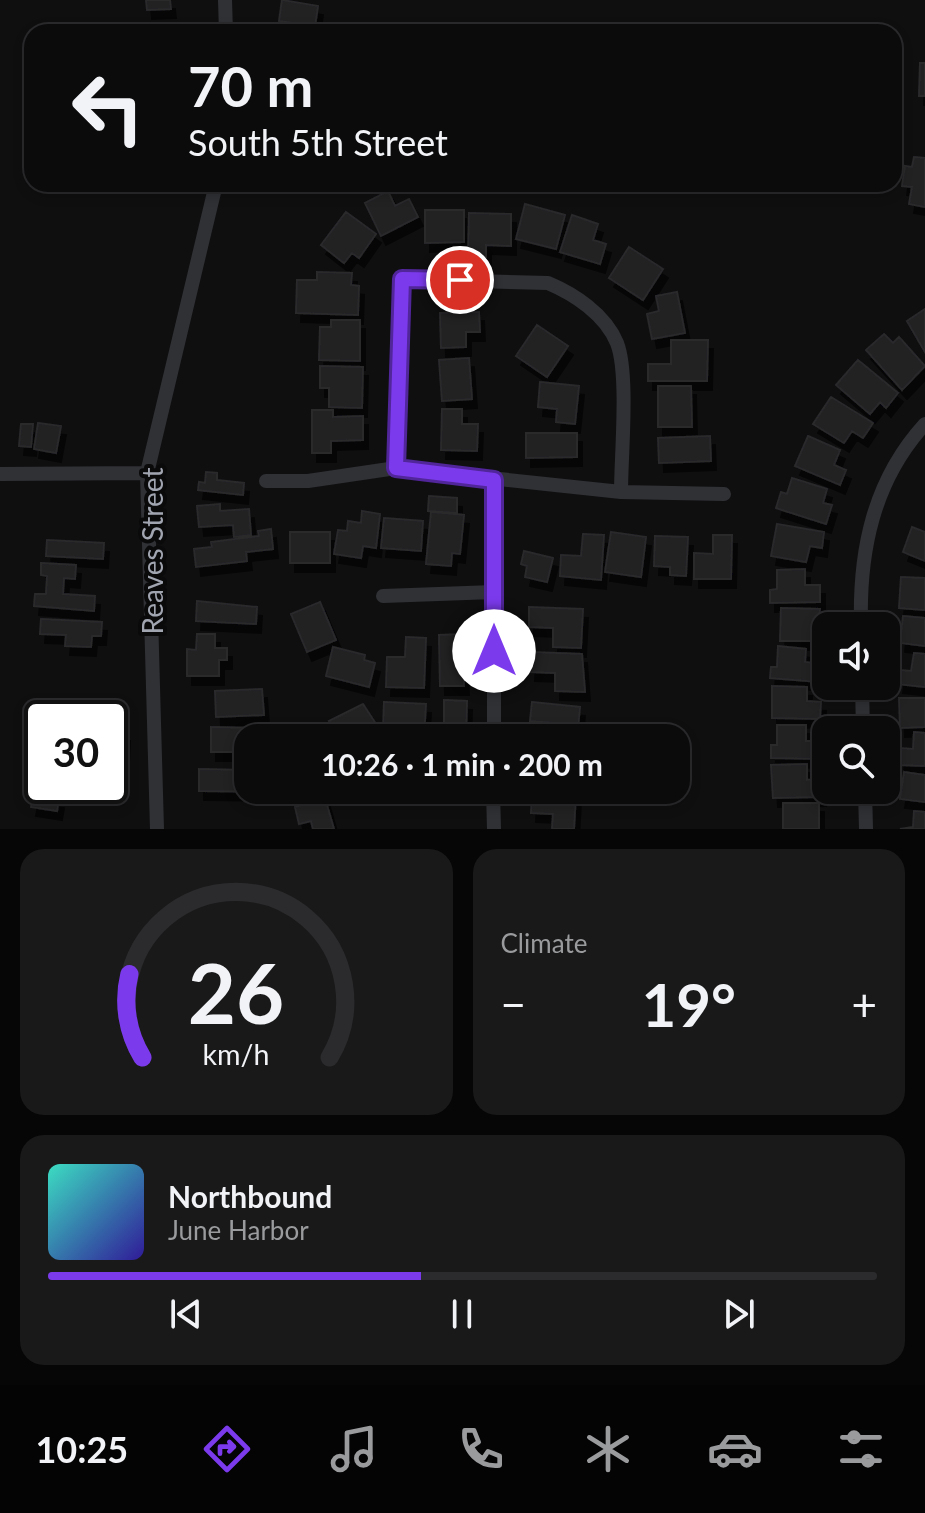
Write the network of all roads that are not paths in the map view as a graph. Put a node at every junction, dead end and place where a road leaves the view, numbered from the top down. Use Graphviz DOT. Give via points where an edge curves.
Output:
graph roads {
  1 [pos="225,0"];
  2 [pos="226,24"];
  3 [pos="214,192"];
  4 [pos="925,424"];
  5 [pos="396,468"];
  6 [pos="147,473"];
  7 [pos="0,474"];
  8 [pos="494,480"];
  9 [pos="266,481"];
  10 [pos="621,492"];
  11 [pos="724,494"];
  12 [pos="494,592"];
  13 [pos="383,596"];
  14 [pos="861,612"];
  15 [pos="494,724"];
  16 [pos="493,804"];
  17 [pos="865,804"];
  18 [pos="157,829"];
  19 [pos="494,829"];
  20 [pos="866,829"];
  1 -- 2 [label="street"];
  3 -- 6 [label="street, Reaves Street"];
  4 -- 14 [label="street" via="897,460 878,499 863,546"];
  5 -- 8 [label="street"];
  5 -- 9 [label="street" via="308,481"];
  5 -- 10 [label="street" via="402,279 548,283 588,306 617,343"];
  6 -- 7 [label="street"];
  6 -- 18 [label="street, Reaves Street"];
  8 -- 10 [label="street"];
  8 -- 12 [label="street"];
  10 -- 11 [label="street"];
  12 -- 13 [label="street"];
  12 -- 15 [label="street"];
  16 -- 19 [label="street"];
  17 -- 20 [label="street"];
}
